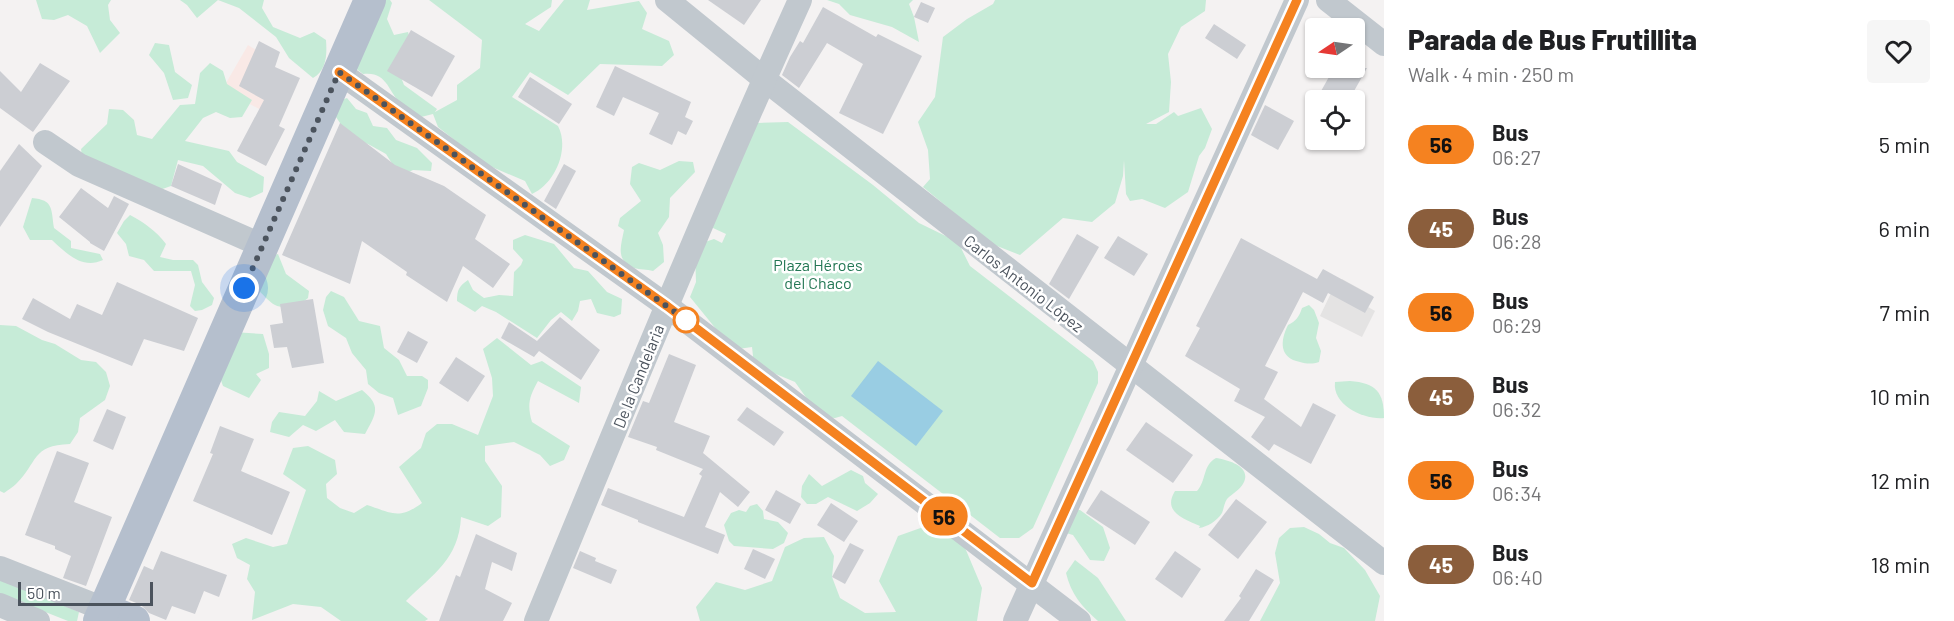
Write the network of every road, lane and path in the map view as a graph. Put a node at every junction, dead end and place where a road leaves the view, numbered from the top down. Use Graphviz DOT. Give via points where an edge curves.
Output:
graph roads {
  1 [pos="370,0"];
  2 [pos="667,0"];
  3 [pos="800,0"];
  4 [pos="1297,0"];
  5 [pos="1328,0"];
  6 [pos="1384,44"];
  7 [pos="339,72"];
  8 [pos="764,79"];
  9 [pos="45,142"];
  10 [pos="263,246"];
  11 [pos="667,306"];
  12 [pos="1130,367"];
  13 [pos="1384,563"];
  14 [pos="0,568"];
  15 [pos="1032,583"];
  16 [pos="0,605"];
  17 [pos="102,615"];
  18 [pos="38,621"];
  19 [pos="134,621"];
  20 [pos="536,621"];
  21 [pos="1015,621"];
  22 [pos="1079,621"];
  1 -- 7 [label="main road"];
  2 -- 8 [label="street, Carlos Antonio López"];
  3 -- 8 [label="street, De la Candelaria"];
  4 -- 12 [label="street"];
  5 -- 6 [label="street"];
  7 -- 10 [label="main road"];
  7 -- 11 [label="street"];
  8 -- 11 [label="street, De la Candelaria"];
  8 -- 12 [label="street, Carlos Antonio López"];
  9 -- 10 [label="street" via="80,165"];
  10 -- 17 [label="main road"];
  11 -- 15 [label="street"];
  11 -- 20 [label="street, De la Candelaria"];
  12 -- 13 [label="street, Carlos Antonio López"];
  12 -- 15 [label="street"];
  14 -- 17 [label="street"];
  15 -- 21 [label="street"];
  15 -- 22 [label="street"];
  16 -- 18 [label="street"];
  17 -- 19 [label="main road"];
}
